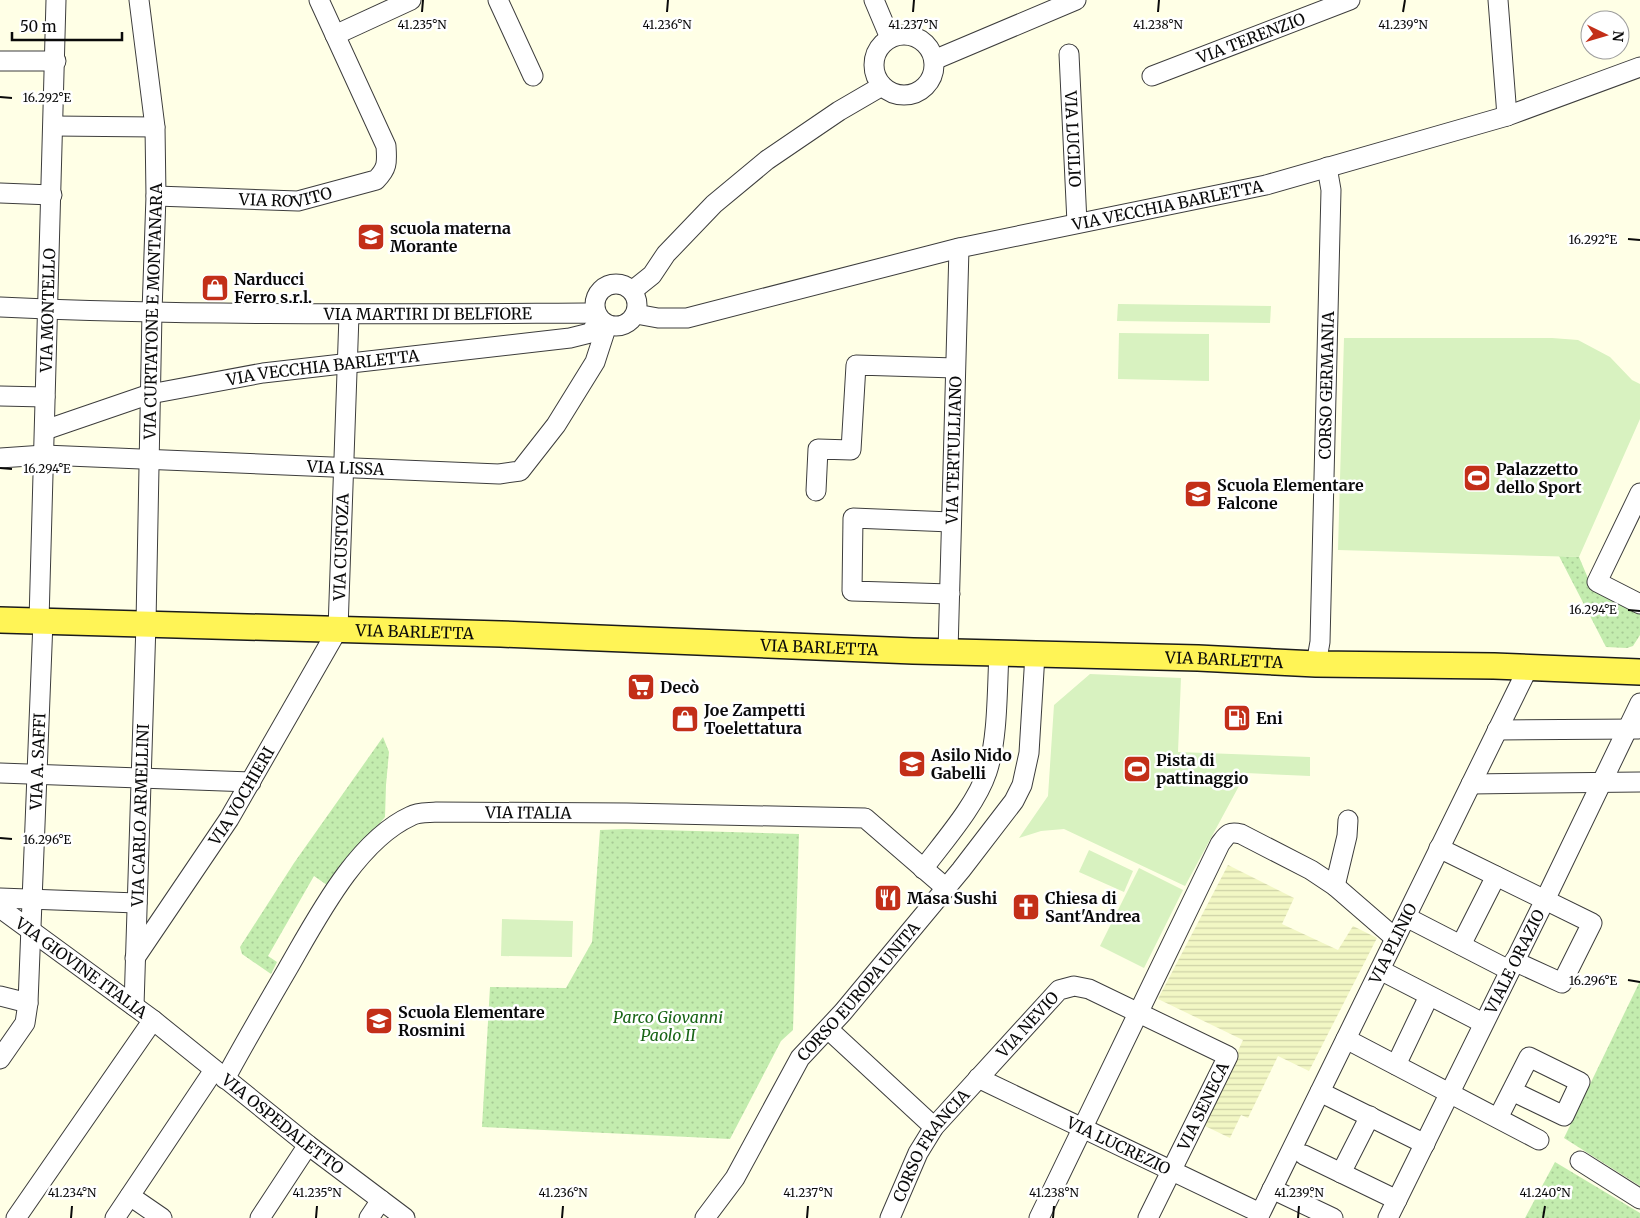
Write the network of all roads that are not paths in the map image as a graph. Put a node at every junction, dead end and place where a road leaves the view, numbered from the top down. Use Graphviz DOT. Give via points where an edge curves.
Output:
graph roads {
  1 [pos="56,0"];
  2 [pos="139,0"];
  3 [pos="319,0"];
  4 [pos="411,0"];
  5 [pos="498,0"];
  6 [pos="874,0"];
  7 [pos="1076,0"];
  8 [pos="1350,0"];
  9 [pos="1498,0"];
  10 [pos="335,35"];
  11 [pos="890,38"];
  12 [pos="1069,54"];
  13 [pos="934,60"];
  14 [pos="0,61"];
  15 [pos="56,62"];
  16 [pos="1640,67"];
  17 [pos="534,76"];
  18 [pos="1152,76"];
  19 [pos="882,86"];
  20 [pos="1507,116"];
  21 [pos="54,126"];
  22 [pos="155,127"];
  23 [pos="1327,167"];
  24 [pos="0,194"];
  25 [pos="52,196"];
  26 [pos="156,196"];
  27 [pos="1077,223"];
  28 [pos="959,248"];
  29 [pos="632,290"];
  30 [pos="0,307"];
  31 [pos="48,310"];
  32 [pos="152,312"];
  33 [pos="636,314"];
  34 [pos="349,315"];
  35 [pos="597,316"];
  36 [pos="347,364"];
  37 [pos="955,368"];
  38 [pos="150,394"];
  39 [pos="0,396"];
  40 [pos="45,397"];
  41 [pos="44,430"];
  42 [pos="44,455"];
  43 [pos="0,458"];
  44 [pos="148,460"];
  45 [pos="344,466"];
  46 [pos="816,491"];
  47 [pos="1640,493"];
  48 [pos="952,522"];
  49 [pos="950,594"];
  50 [pos="1640,604"];
  51 [pos="0,620"];
  52 [pos="41,621"];
  53 [pos="146,623"];
  54 [pos="338,629"];
  55 [pos="948,652"];
  56 [pos="999,654"];
  57 [pos="1035,654"];
  58 [pos="1316,664"];
  59 [pos="1528,668"];
  60 [pos="1640,672"];
  61 [pos="1640,703"];
  62 [pos="1634,729"];
  63 [pos="1497,730"];
  64 [pos="0,773"];
  65 [pos="37,775"];
  66 [pos="141,778"];
  67 [pos="251,782"];
  68 [pos="1640,782"];
  69 [pos="1603,783"];
  70 [pos="1471,784"];
  71 [pos="1348,820"];
  72 [pos="1439,848"];
  73 [pos="923,869"];
  74 [pos="1496,876"];
  75 [pos="1335,886"];
  76 [pos="946,888"];
  77 [pos="0,898"];
  78 [pos="33,900"];
  79 [pos="1546,900"];
  80 [pos="137,903"];
  81 [pos="0,908"];
  82 [pos="1406,917"];
  83 [pos="31,930"];
  84 [pos="1395,938"];
  85 [pos="1461,945"];
  86 [pos="135,958"];
  87 [pos="1512,966"];
  88 [pos="1380,970"];
  89 [pos="0,996"];
  90 [pos="1429,996"];
  91 [pos="28,1003"];
  92 [pos="134,1006"];
  93 [pos="1139,1014"];
  94 [pos="1483,1023"];
  95 [pos="157,1024"];
  96 [pos="828,1029"];
  97 [pos="1346,1039"];
  98 [pos="0,1059"];
  99 [pos="1396,1065"];
  100 [pos="219,1074"];
  101 [pos="978,1078"];
  102 [pos="1512,1091"];
  103 [pos="1320,1092"];
  104 [pos="1449,1094"];
  105 [pos="1370,1116"];
  106 [pos="1498,1118"];
  107 [pos="934,1127"];
  108 [pos="1082,1127"];
  109 [pos="1538,1140"];
  110 [pos="1425,1144"];
  111 [pos="308,1145"];
  112 [pos="1304,1156"];
  113 [pos="1580,1161"];
  114 [pos="1171,1171"];
  115 [pos="1341,1173"];
  116 [pos="1272,1189"];
  117 [pos="130,1196"];
  118 [pos="1640,1199"];
  119 [pos="381,1200"];
  120 [pos="1397,1200"];
  121 [pos="1259,1216"];
  122 [pos="894,1217"];
  123 [pos="16,1218"];
  124 [pos="116,1218"];
  125 [pos="162,1218"];
  126 [pos="260,1218"];
  127 [pos="368,1218"];
  128 [pos="405,1218"];
  129 [pos="705,1218"];
  130 [pos="1039,1218"];
  131 [pos="1148,1218"];
  132 [pos="1333,1218"];
  133 [pos="1388,1218"];
  1 -- 15 [label="street, VIA MONTELLO"];
  2 -- 22 [label="street, VIA CURTATONE E MONTANARA"];
  3 -- 10 [label="street"];
  4 -- 10 [label="street"];
  5 -- 17 [label="street"];
  6 -- 11 [label="street"];
  7 -- 13 [label="street"];
  8 -- 18 [label="street, VIA TERENZIO"];
  9 -- 20 [label="street"];
  10 -- 26 [label="street, VIA ROVITO" via="386,146 384,171 376,180 298,201"];
  11 -- 13 [label="street" via="909,35 918,38 931,51"];
  11 -- 19 [label="street" via="877,51 874,60 874,69"];
  12 -- 27 [label="street, VIA LUCILIO"];
  13 -- 19 [label="street" via="931,78 917,92 899,95"];
  14 -- 15 [label="street"];
  15 -- 21 [label="street, VIA MONTELLO"];
  16 -- 20 [label="street, VIA VECCHIA BARLETTA"];
  19 -- 29 [label="street" via="767,160 714,204 666,254 652,275"];
  20 -- 23 [label="street, VIA VECCHIA BARLETTA"];
  21 -- 22 [label="street"];
  21 -- 25 [label="street, VIA MONTELLO"];
  22 -- 26 [label="street, VIA CURTATONE E MONTANARA"];
  23 -- 27 [label="street, VIA VECCHIA BARLETTA" via="1266,185"];
  23 -- 58 [label="street, CORSO GERMANIA" via="1331,190 1320,642"];
  24 -- 25 [label="street"];
  25 -- 31 [label="street, VIA MONTELLO"];
  26 -- 32 [label="street, VIA CURTATONE E MONTANARA"];
  27 -- 28 [label="street, VIA VECCHIA BARLETTA"];
  28 -- 33 [label="street, VIA VECCHIA BARLETTA" via="687,318"];
  28 -- 37 [label="street, VIA TERTULLIANO"];
  29 -- 33 [label="street" via="637,298"];
  29 -- 35 [label="street" via="617,284 602,289 597,296"];
  30 -- 31 [label="street, VIA MARTIRI DI BELFIORE"];
  31 -- 32 [label="street, VIA MARTIRI DI BELFIORE"];
  31 -- 40 [label="street, VIA MONTELLO"];
  32 -- 34 [label="street, VIA MARTIRI DI BELFIORE"];
  32 -- 38 [label="street, VIA CURTATONE E MONTANARA"];
  33 -- 35 [label="street" via="624,326 616,327"];
  34 -- 35 [label="street, VIA MARTIRI DI BELFIORE"];
  34 -- 36 [label="street, VIA CUSTOZA"];
  35 -- 36 [label="street, VIA VECCHIA BARLETTA" via="590,333 570,338"];
  35 -- 45 [label="street, VIA LISSA" via="595,362 556,425 520,471 499,474"];
  36 -- 38 [label="street, VIA VECCHIA BARLETTA" via="263,373"];
  36 -- 45 [label="street, VIA CUSTOZA"];
  37 -- 46 [label="street" via="856,365 852,450 818,449"];
  37 -- 48 [label="street, VIA TERTULLIANO"];
  38 -- 41 [label="street, VIA VECCHIA BARLETTA"];
  38 -- 44 [label="street, VIA CURTATONE E MONTANARA"];
  39 -- 40 [label="street"];
  40 -- 41 [label="street, VIA MONTELLO"];
  41 -- 42 [label="street, VIA MONTELLO"];
  42 -- 43 [label="street, VIA LISSA"];
  42 -- 44 [label="street, VIA LISSA"];
  42 -- 52 [label="street, VIA MONTELLO"];
  44 -- 45 [label="street, VIA LISSA"];
  44 -- 53 [label="street, VIA CURTATONE E MONTANARA"];
  45 -- 54 [label="street, VIA CUSTOZA"];
  47 -- 50 [label="street" via="1597,582"];
  48 -- 49 [label="street, VIA TERTULLIANO"];
  48 -- 49 [label="street" via="853,518 852,591"];
  49 -- 55 [label="street, VIA TERTULLIANO"];
  51 -- 52 [label="main road, VIA BARLETTA"];
  52 -- 53 [label="main road, VIA BARLETTA"];
  52 -- 65 [label="street, VIA A. SAFFI"];
  53 -- 54 [label="main road, VIA BARLETTA"];
  53 -- 66 [label="street, VIA CARLO ARMELLINI"];
  54 -- 55 [label="main road, VIA BARLETTA"];
  54 -- 67 [label="street, VIA VOCHIERI"];
  55 -- 56 [label="main road, VIA BARLETTA"];
  56 -- 57 [label="main road, VIA BARLETTA"];
  56 -- 73 [label="street" via="993,744 987,772 970,805"];
  57 -- 58 [label="main road, VIA BARLETTA"];
  57 -- 76 [label="street, CORSO EUROPA UNITA" via="1029,753 1022,784 1014,801"];
  58 -- 59 [label="main road, VIA BARLETTA"];
  59 -- 60 [label="main road, VIA BARLETTA"];
  59 -- 63 [label="street, VIA PLINIO"];
  61 -- 62 [label="street, VIALE ORAZIO"];
  62 -- 63 [label="street"];
  62 -- 69 [label="street, VIALE ORAZIO"];
  63 -- 70 [label="street, VIA PLINIO"];
  64 -- 65 [label="street"];
  65 -- 66 [label="street"];
  65 -- 78 [label="street, VIA A. SAFFI"];
  66 -- 67 [label="street"];
  66 -- 80 [label="street, VIA CARLO ARMELLINI"];
  67 -- 86 [label="street, VIA VOCHIERI" via="230,819"];
  68 -- 69 [label="street"];
  69 -- 70 [label="street"];
  69 -- 79 [label="street, VIALE ORAZIO"];
  70 -- 72 [label="street, VIA PLINIO"];
  71 -- 75 [label="street"];
  72 -- 74 [label="street"];
  72 -- 82 [label="street, VIA PLINIO"];
  73 -- 76 [label="street, VIA ITALIA"];
  73 -- 100 [label="street, VIA ITALIA" via="865,818 618,813 413,814 380,837 355,863 328,900"];
  74 -- 79 [label="street"];
  74 -- 85 [label="street"];
  75 -- 84 [label="street"];
  75 -- 93 [label="street" via="1241,834 1227,834"];
  76 -- 96 [label="street, CORSO EUROPA UNITA"];
  77 -- 78 [label="street"];
  78 -- 80 [label="street"];
  78 -- 83 [label="street, VIA A. SAFFI"];
  79 -- 87 [label="street, VIALE ORAZIO"];
  79 -- 87 [label="street" via="1592,923 1562,984"];
  80 -- 86 [label="street, VIA CARLO ARMELLINI"];
  81 -- 83 [label="street, VIA GIOVINE ITALIA"];
  82 -- 84 [label="street, VIA PLINIO"];
  82 -- 85 [label="street"];
  83 -- 91 [label="street, VIA A. SAFFI"];
  83 -- 92 [label="street, VIA GIOVINE ITALIA"];
  84 -- 88 [label="street, VIA PLINIO"];
  85 -- 87 [label="street"];
  86 -- 92 [label="street, VIA CARLO ARMELLINI"];
  87 -- 94 [label="street, VIALE ORAZIO"];
  88 -- 90 [label="street"];
  88 -- 97 [label="street, VIA PLINIO"];
  89 -- 91 [label="street"];
  90 -- 94 [label="street"];
  90 -- 99 [label="street"];
  91 -- 98 [label="street, VIA A. SAFFI" via="25,1024"];
  92 -- 95 [label="street, VIA GIOVINE ITALIA"];
  93 -- 101 [label="street, VIA NEVIO" via="1089,990 1074,986 1059,990"];
  93 -- 108 [label="street"];
  93 -- 114 [label="street, VIA SENECA" via="1228,1056"];
  94 -- 104 [label="street, VIALE ORAZIO"];
  95 -- 100 [label="street, VIA OSPEDALETTO"];
  95 -- 123 [label="street"];
  96 -- 107 [label="street"];
  96 -- 129 [label="street, CORSO EUROPA UNITA" via="800,1058 736,1178"];
  97 -- 99 [label="street"];
  97 -- 103 [label="street, VIA PLINIO"];
  99 -- 104 [label="street"];
  100 -- 111 [label="street, VIA OSPEDALETTO"];
  100 -- 117 [label="street, VIA ITALIA"];
  101 -- 107 [label="street, CORSO FRANCIA"];
  101 -- 108 [label="street, VIA LUCREZIO"];
  102 -- 106 [label="street"];
  103 -- 105 [label="street"];
  103 -- 116 [label="street, VIA PLINIO"];
  104 -- 106 [label="street"];
  104 -- 110 [label="street, VIALE ORAZIO"];
  105 -- 110 [label="street"];
  105 -- 115 [label="street"];
  106 -- 109 [label="street"];
  107 -- 122 [label="street, CORSO FRANCIA" via="918,1152"];
  108 -- 114 [label="street, VIA LUCREZIO"];
  108 -- 130 [label="street"];
  110 -- 120 [label="street, VIALE ORAZIO"];
  111 -- 119 [label="street, VIA OSPEDALETTO"];
  111 -- 126 [label="street"];
  112 -- 115 [label="street"];
  113 -- 118 [label="street"];
  114 -- 121 [label="street, VIA LUCREZIO"];
  114 -- 131 [label="street, VIA SENECA"];
  115 -- 120 [label="street"];
  116 -- 121 [label="street, VIA PLINIO"];
  116 -- 132 [label="street"];
  117 -- 124 [label="street, VIA ITALIA"];
  117 -- 125 [label="street"];
  119 -- 127 [label="street"];
  119 -- 128 [label="street, VIA OSPEDALETTO"];
  120 -- 133 [label="street, VIALE ORAZIO"];
}
